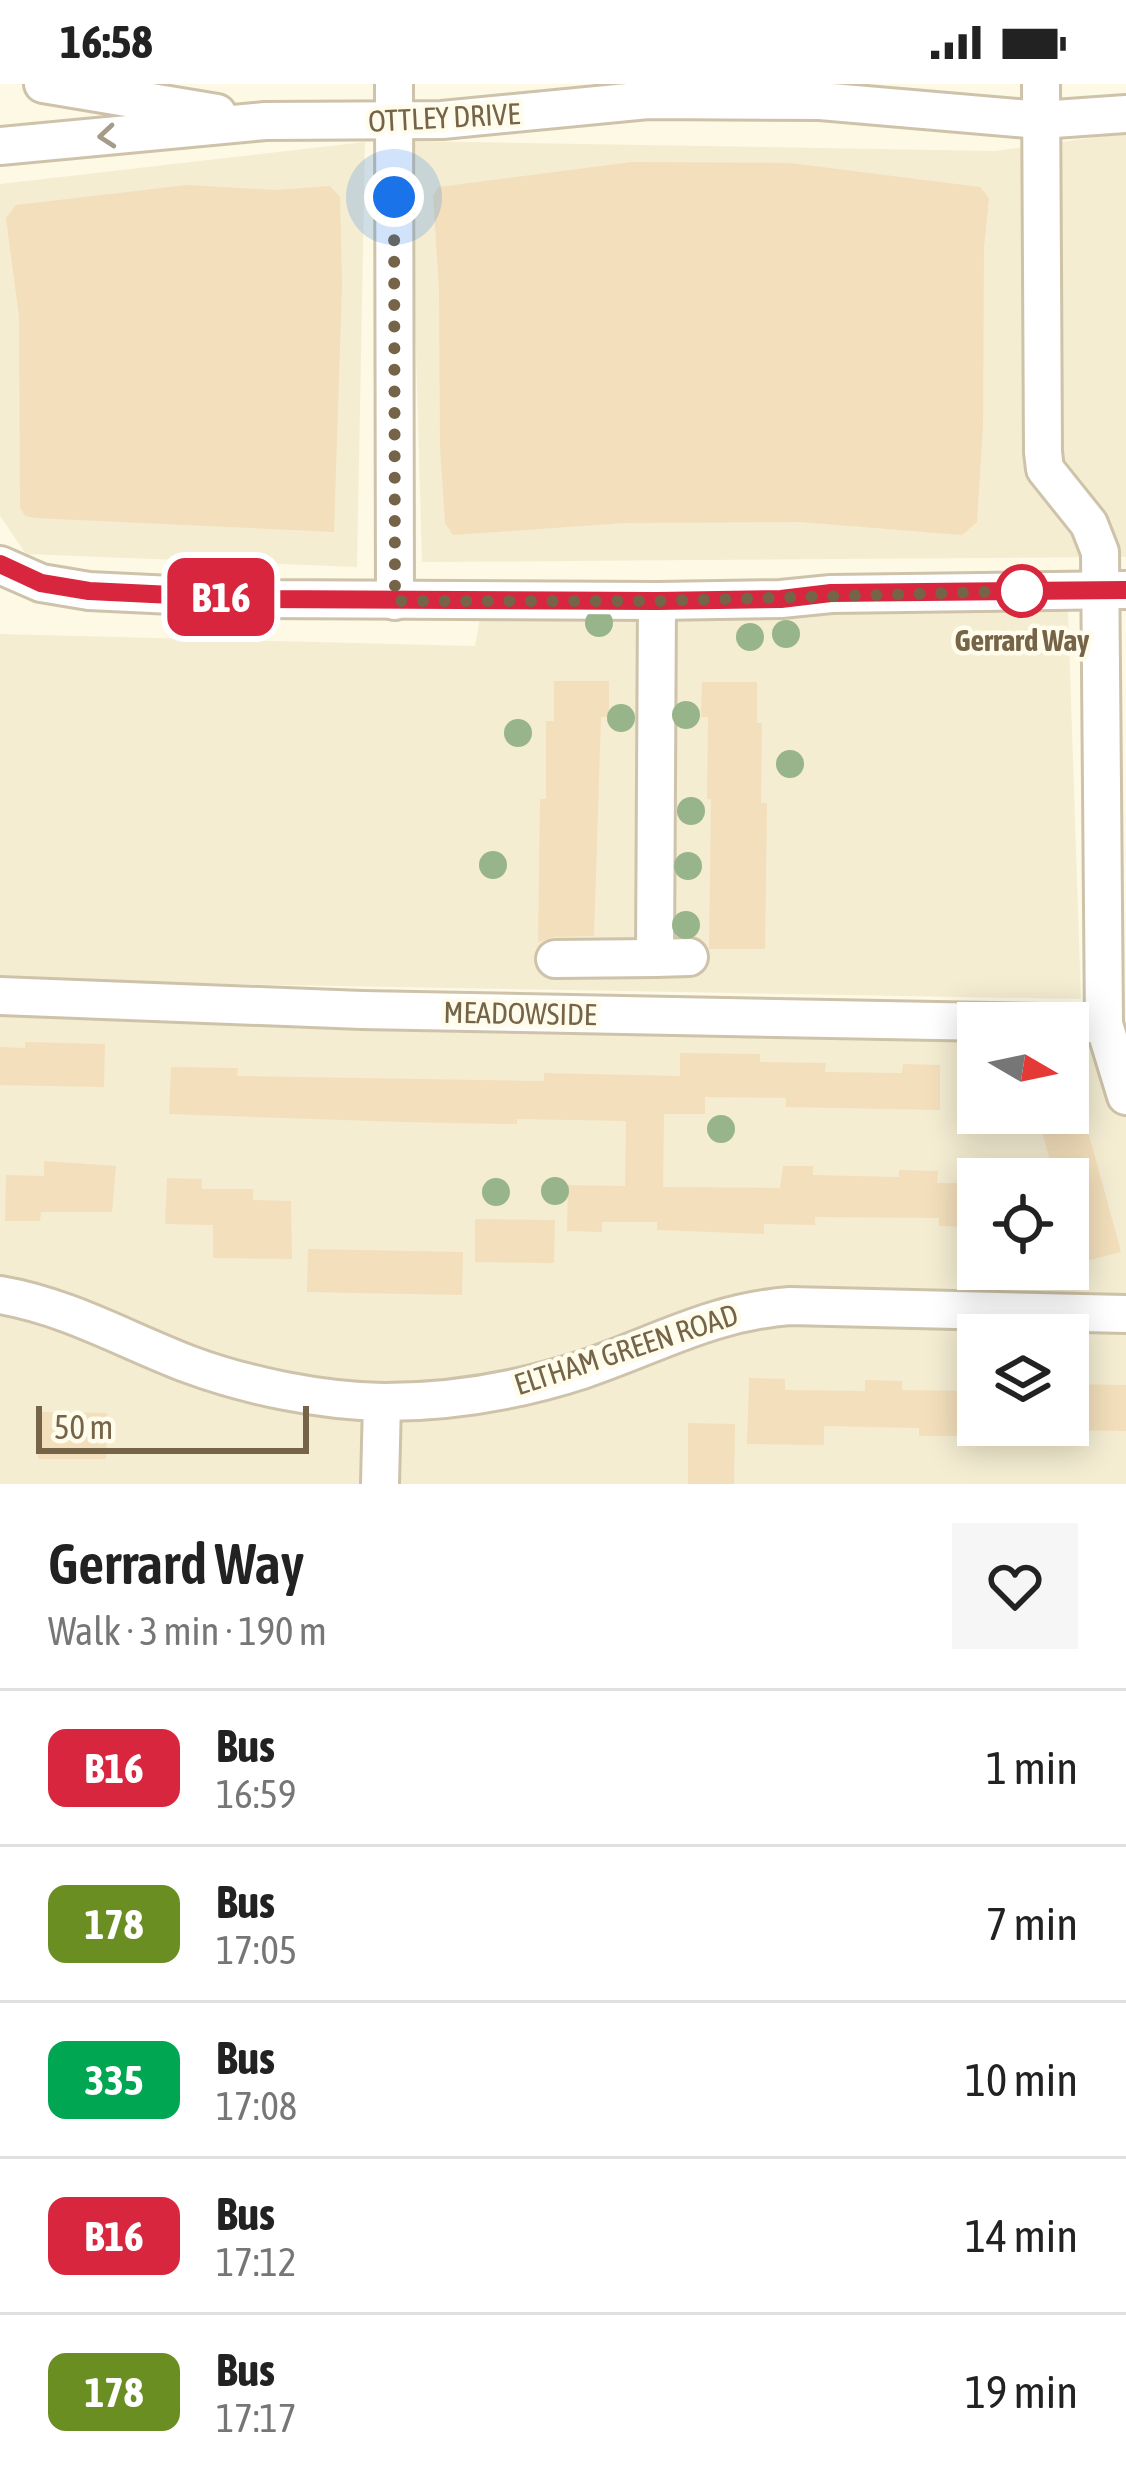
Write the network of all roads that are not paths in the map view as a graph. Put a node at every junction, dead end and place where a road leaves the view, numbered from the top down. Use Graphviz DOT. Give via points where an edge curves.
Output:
graph roads {
  1 [pos="44,84"];
  2 [pos="394,84"];
  3 [pos="1041,102"];
  4 [pos="1126,114"];
  5 [pos="265,121"];
  6 [pos="394,122"];
  7 [pos="0,146"];
  8 [pos="0,565"];
  9 [pos="1113,590"];
  10 [pos="395,601"];
  11 [pos="657,601"];
  12 [pos="555,958"];
  13 [pos="0,996"];
  14 [pos="1087,1002"];
  15 [pos="957,1021"];
  16 [pos="1089,1029"];
  17 [pos="1126,1096"];
  18 [pos="0,1295"];
  19 [pos="1126,1314"];
  20 [pos="382,1402"];
  21 [pos="380,1484"];
  1 -- 5 [label="street, OTTLEY DRIVE"];
  2 -- 6 [label="street"];
  3 -- 4 [label="street, OTTLEY DRIVE"];
  3 -- 6 [label="street, OTTLEY DRIVE" via="648,100"];
  3 -- 9 [label="street" via="1042,452 1045,469 1089,524"];
  5 -- 6 [label="street, OTTLEY DRIVE"];
  5 -- 7 [label="street, OTTLEY DRIVE, one-way"];
  6 -- 10 [label="street"];
  8 -- 10 [label="street" via="89,591"];
  9 -- 11 [label="street"];
  9 -- 14 [label="street"];
  10 -- 11 [label="street"];
  11 -- 12 [label="street" via="672,957"];
  13 -- 15 [label="street, MEADOWSIDE"];
  16 -- 17 [label="street"];
  18 -- 20 [label="street, ELTHAM GREEN ROAD" via="49,1304 190,1365 280,1389"];
  19 -- 20 [label="street, ELTHAM GREEN ROAD" via="749,1309 577,1372 459,1397"];
  20 -- 21 [label="street"];
}
